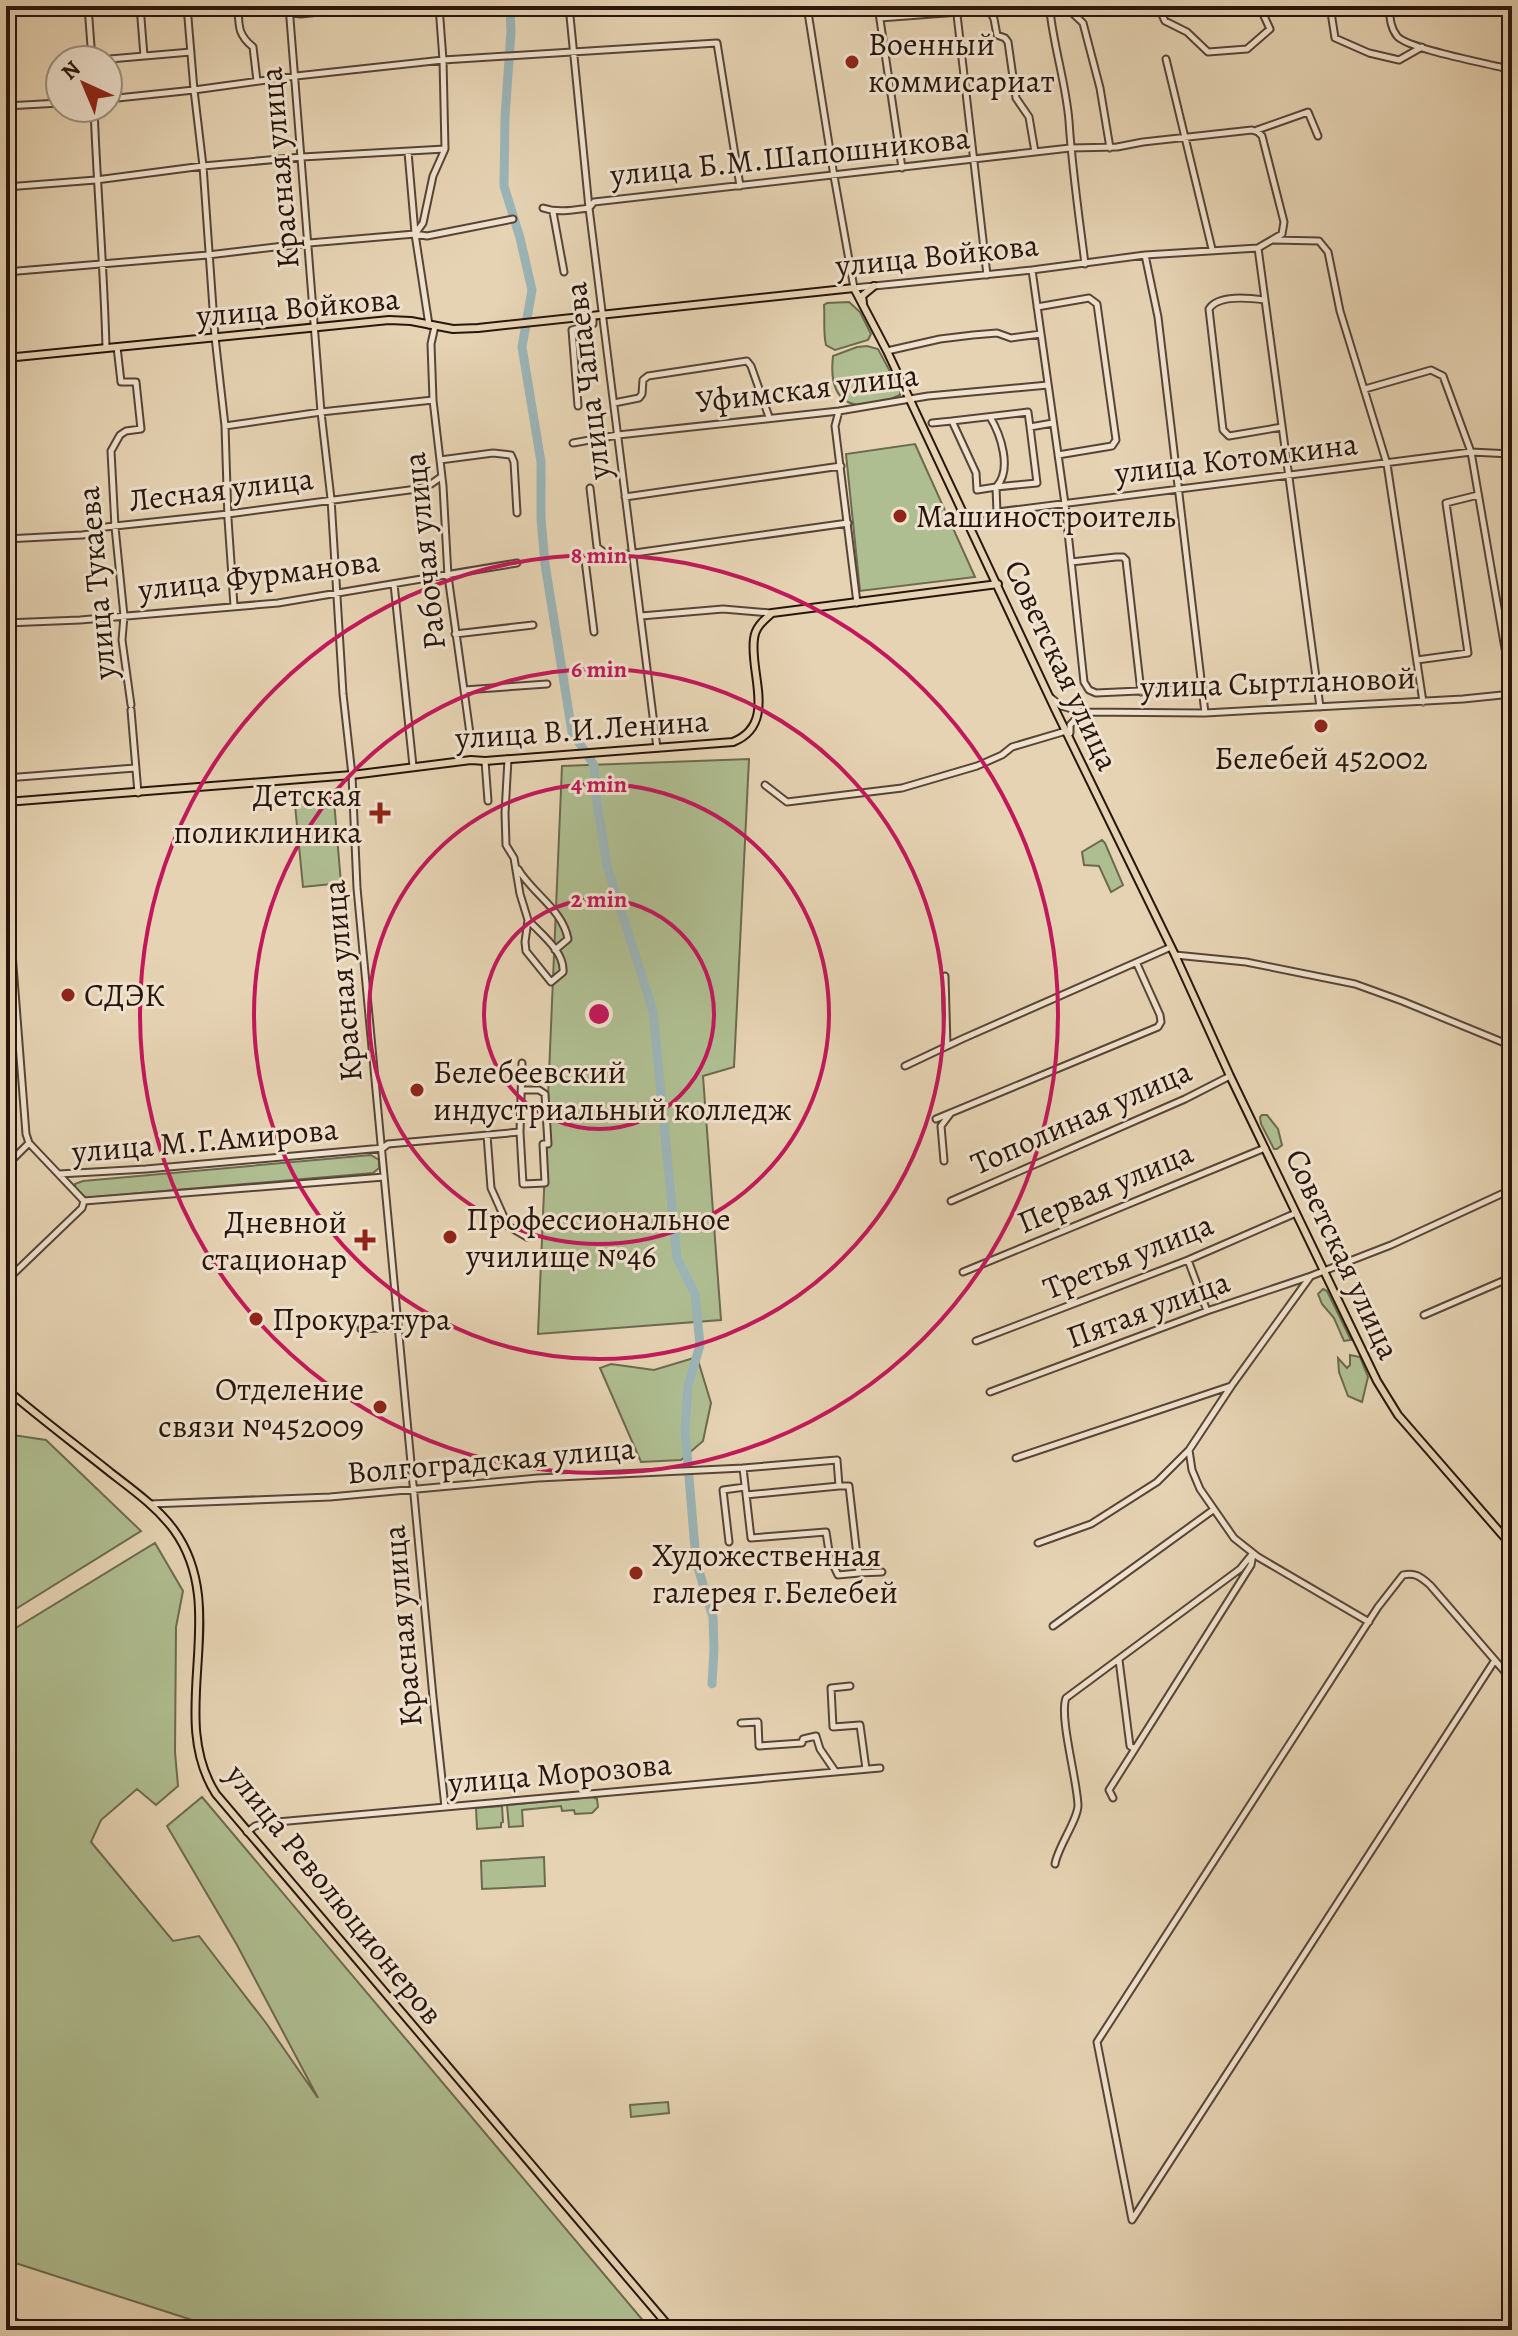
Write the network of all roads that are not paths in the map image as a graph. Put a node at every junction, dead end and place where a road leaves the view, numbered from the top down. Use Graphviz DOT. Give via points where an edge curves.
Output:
graph roads {
  1 [pos="88,6"];
  2 [pos="140,6"];
  3 [pos="187,6"];
  4 [pos="238,6"];
  5 [pos="372,6"];
  6 [pos="439,6"];
  7 [pos="569,6"];
  8 [pos="807,6"];
  9 [pos="878,6"];
  10 [pos="1039,6"];
  11 [pos="1048,6"];
  12 [pos="1158,6"];
  13 [pos="1287,6"];
  14 [pos="1330,6"];
  15 [pos="1389,6"];
  16 [pos="1016,7"];
  17 [pos="1058,7"];
  18 [pos="1269,7"];
  19 [pos="289,8"];
  20 [pos="956,10"];
  21 [pos="989,10"];
  22 [pos="880,18"];
  23 [pos="91,44"];
  24 [pos="1422,47"];
  25 [pos="191,52"];
  26 [pos="575,53"];
  27 [pos="144,56"];
  28 [pos="124,58"];
  29 [pos="1166,59"];
  30 [pos="443,60"];
  31 [pos="1512,70"];
  32 [pos="296,76"];
  33 [pos="257,81"];
  34 [pos="194,90"];
  35 [pos="124,97"];
  36 [pos="44,104"];
  37 [pos="6,106"];
  38 [pos="94,124"];
  39 [pos="1256,130"];
  40 [pos="1318,136"];
  41 [pos="1186,137"];
  42 [pos="1070,148"];
  43 [pos="1110,148"];
  44 [pos="445,149"];
  45 [pos="408,152"];
  46 [pos="1035,152"];
  47 [pos="302,157"];
  48 [pos="973,160"];
  49 [pos="203,166"];
  50 [pos="902,168"];
  51 [pos="834,176"];
  52 [pos="96,180"];
  53 [pos="740,186"];
  54 [pos="6,187"];
  55 [pos="543,208"];
  56 [pos="589,208"];
  57 [pos="553,212"];
  58 [pos="513,219"];
  59 [pos="415,234"];
  60 [pos="1272,240"];
  61 [pos="309,243"];
  62 [pos="1258,248"];
  63 [pos="1212,249"];
  64 [pos="208,255"];
  65 [pos="1145,255"];
  66 [pos="1085,264"];
  67 [pos="104,265"];
  68 [pos="1032,270"];
  69 [pos="6,272"];
  70 [pos="564,272"];
  71 [pos="987,275"];
  72 [pos="874,286"];
  73 [pos="854,288"];
  74 [pos="834,290"];
  75 [pos="1265,300"];
  76 [pos="864,306"];
  77 [pos="1037,307"];
  78 [pos="604,316"];
  79 [pos="593,317"];
  80 [pos="432,325"];
  81 [pos="316,327"];
  82 [pos="1041,334"];
  83 [pos="215,337"];
  84 [pos="117,347"];
  85 [pos="106,348"];
  86 [pos="887,351"];
  87 [pos="6,358"];
  88 [pos="1048,385"];
  89 [pos="1365,389"];
  90 [pos="909,398"];
  91 [pos="433,400"];
  92 [pos="614,403"];
  93 [pos="578,406"];
  94 [pos="839,411"];
  95 [pos="321,412"];
  96 [pos="769,417"];
  97 [pos="990,417"];
  98 [pos="952,421"];
  99 [pos="932,423"];
  100 [pos="1053,423"];
  101 [pos="225,426"];
  102 [pos="1030,427"];
  103 [pos="1282,427"];
  104 [pos="618,435"];
  105 [pos="573,443"];
  106 [pos="1471,452"];
  107 [pos="1512,454"];
  108 [pos="1058,455"];
  109 [pos="440,460"];
  110 [pos="1387,464"];
  111 [pos="841,466"];
  112 [pos="1289,475"];
  113 [pos="441,477"];
  114 [pos="996,487"];
  115 [pos="590,488"];
  116 [pos="1177,491"];
  117 [pos="1478,495"];
  118 [pos="625,497"];
  119 [pos="331,499"];
  120 [pos="1065,504"];
  121 [pos="517,513"];
  122 [pos="997,513"];
  123 [pos="228,514"];
  124 [pos="966,516"];
  125 [pos="848,523"];
  126 [pos="115,527"];
  127 [pos="6,539"];
  128 [pos="631,553"];
  129 [pos="610,556"];
  130 [pos="1071,562"];
  131 [pos="517,563"];
  132 [pos="448,576"];
  133 [pos="394,584"];
  134 [pos="998,584"];
  135 [pos="338,593"];
  136 [pos="857,603"];
  137 [pos="234,606"];
  138 [pos="772,613"];
  139 [pos="124,616"];
  140 [pos="641,616"];
  141 [pos="6,623"];
  142 [pos="533,625"];
  143 [pos="594,632"];
  144 [pos="455,634"];
  145 [pos="1416,660"];
  146 [pos="547,684"];
  147 [pos="1203,688"];
  148 [pos="464,690"];
  149 [pos="1512,691"];
  150 [pos="1141,692"];
  151 [pos="1049,696"];
  152 [pos="1423,702"];
  153 [pos="1320,707"];
  154 [pos="1083,712"];
  155 [pos="1205,713"];
  156 [pos="1066,731"];
  157 [pos="471,741"];
  158 [pos="1072,744"];
  159 [pos="657,749"];
  160 [pos="508,759"];
  161 [pos="485,761"];
  162 [pos="413,766"];
  163 [pos="135,768"];
  164 [pos="352,775"];
  165 [pos="6,778"];
  166 [pos="765,785"];
  167 [pos="138,793"];
  168 [pos="488,801"];
  169 [pos="6,802"];
  170 [pos="515,865"];
  171 [pos="6,875"];
  172 [pos="528,920"];
  173 [pos="555,950"];
  174 [pos="1173,951"];
  175 [pos="1137,964"];
  176 [pos="945,976"];
  177 [pos="947,1046"];
  178 [pos="1512,1046"];
  179 [pos="522,1063"];
  180 [pos="905,1066"];
  181 [pos="1230,1076"];
  182 [pos="522,1090"];
  183 [pos="951,1113"];
  184 [pos="936,1119"];
  185 [pos="520,1132"];
  186 [pos="487,1135"];
  187 [pos="29,1143"];
  188 [pos="383,1148"];
  189 [pos="1266,1148"];
  190 [pos="944,1161"];
  191 [pos="1512,1161"];
  192 [pos="6,1166"];
  193 [pos="1512,1170"];
  194 [pos="59,1174"];
  195 [pos="384,1177"];
  196 [pos="1512,1187"];
  197 [pos="84,1201"];
  198 [pos="951,1201"];
  199 [pos="1296,1213"];
  200 [pos="527,1237"];
  201 [pos="1188,1260"];
  202 [pos="1323,1271"];
  203 [pos="963,1272"];
  204 [pos="1311,1276"];
  205 [pos="1512,1277"];
  206 [pos="6,1281"];
  207 [pos="1207,1311"];
  208 [pos="1424,1315"];
  209 [pos="398,1327"];
  210 [pos="361,1329"];
  211 [pos="976,1341"];
  212 [pos="1232,1385"];
  213 [pos="6,1389"];
  214 [pos="990,1392"];
  215 [pos="1189,1450"];
  216 [pos="1016,1458"];
  217 [pos="743,1468"];
  218 [pos="839,1486"];
  219 [pos="745,1487"];
  220 [pos="414,1490"];
  221 [pos="746,1495"];
  222 [pos="150,1504"];
  223 [pos="1213,1510"];
  224 [pos="729,1542"];
  225 [pos="1038,1543"];
  226 [pos="1512,1546"];
  227 [pos="1253,1553"];
  228 [pos="882,1572"];
  229 [pos="859,1573"];
  230 [pos="1369,1622"];
  231 [pos="1053,1626"];
  232 [pos="1119,1659"];
  233 [pos="1495,1660"];
  234 [pos="1512,1680"];
  235 [pos="850,1686"];
  236 [pos="741,1723"];
  237 [pos="1135,1749"];
  238 [pos="880,1768"];
  239 [pos="866,1769"];
  240 [pos="836,1772"];
  241 [pos="1113,1798"];
  242 [pos="445,1807"];
  243 [pos="247,1832"];
  244 [pos="1055,1864"];
  245 [pos="6,2320"];
  246 [pos="39,2330"];
  247 [pos="672,2330"];
  1 -- 23 [label="street"];
  2 -- 27 [label="street"];
  3 -- 25 [label="street"];
  4 -- 33 [label="street" via="239,29 253,47"];
  5 -- 19 [label="street" via="301,14"];
  6 -- 30 [label="street, Рабочая улица"];
  7 -- 26 [label="street, улица Чапаева"];
  8 -- 51 [label="street, Советская улица"];
  9 -- 22 [label="street"];
  10 -- 16 [label="street"];
  11 -- 17 [label="street"];
  11 -- 42 [label="street"];
  12 -- 18 [label="street" via="1165,21 1208,52 1247,49 1270,29 1264,16"];
  13 -- 18 [label="street"];
  14 -- 24 [label="street" via="1335,38 1399,60"];
  15 -- 24 [label="street" via="1391,27 1399,39"];
  16 -- 21 [label="street"];
  17 -- 43 [label="street" via="1066,7 1083,23"];
  19 -- 32 [label="street, Красная улица"];
  20 -- 21 [label="street"];
  20 -- 22 [label="street"];
  20 -- 48 [label="street"];
  21 -- 46 [label="street" via="997,35 1008,42 1016,98 1029,117"];
  22 -- 50 [label="street"];
  24 -- 31 [label="street"];
  25 -- 27 [label="street"];
  25 -- 34 [label="street"];
  26 -- 30 [label="street"];
  26 -- 53 [label="street" via="717,43"];
  26 -- 56 [label="street, улица Чапаева"];
  27 -- 28 [label="street"];
  29 -- 41 [label="street"];
  30 -- 32 [label="street"];
  30 -- 44 [label="street, Рабочая улица"];
  32 -- 33 [label="street"];
  32 -- 47 [label="street, Красная улица"];
  33 -- 34 [label="street"];
  34 -- 35 [label="street"];
  34 -- 49 [label="street"];
  36 -- 37 [label="street"];
  38 -- 52 [label="street"];
  39 -- 40 [label="street, улица Б.М.Шапошникова" via="1308,112"];
  39 -- 41 [label="street, улица Б.М.Шапошникова"];
  39 -- 60 [label="street, улица Войкова" via="1284,222 1282,234"];
  41 -- 43 [label="street, улица Б.М.Шапошникова"];
  41 -- 63 [label="street"];
  42 -- 43 [label="street, улица Б.М.Шапошникова"];
  42 -- 46 [label="street, улица Б.М.Шапошникова"];
  42 -- 66 [label="street"];
  44 -- 45 [label="street"];
  44 -- 59 [label="street, Рабочая улица"];
  45 -- 47 [label="street"];
  45 -- 59 [label="street"];
  46 -- 48 [label="street, улица Б.М.Шапошникова"];
  47 -- 49 [label="street"];
  47 -- 61 [label="street, Красная улица"];
  48 -- 50 [label="street, улица Б.М.Шапошникова"];
  48 -- 71 [label="street"];
  49 -- 52 [label="street"];
  49 -- 64 [label="street"];
  50 -- 51 [label="street, улица Б.М.Шапошникова"];
  51 -- 53 [label="street, улица Б.М.Шапошникова"];
  51 -- 73 [label="street, Советская улица"];
  52 -- 54 [label="street"];
  52 -- 67 [label="street"];
  53 -- 56 [label="street, улица Б.М.Шапошникова" via="594,202"];
  55 -- 57 [label="street, улица Б.М.Шапошникова"];
  56 -- 57 [label="street, улица Б.М.Шапошникова"];
  56 -- 78 [label="street, улица Чапаева"];
  57 -- 70 [label="street"];
  58 -- 59 [label="street" via="443,234"];
  59 -- 61 [label="street"];
  59 -- 80 [label="street, Рабочая улица"];
  60 -- 62 [label="street, улица Войкова"];
  60 -- 89 [label="street" via="1319,241 1326,247"];
  61 -- 64 [label="street"];
  61 -- 81 [label="street, Красная улица"];
  62 -- 63 [label="street, улица Войкова"];
  62 -- 75 [label="street"];
  63 -- 65 [label="street, улица Войкова"];
  64 -- 67 [label="street"];
  64 -- 83 [label="street"];
  65 -- 66 [label="street, улица Войкова"];
  65 -- 116 [label="street" via="1158,317"];
  66 -- 68 [label="street, улица Войкова"];
  67 -- 69 [label="street"];
  67 -- 85 [label="street"];
  68 -- 71 [label="street, улица Войкова"];
  68 -- 77 [label="street"];
  71 -- 72 [label="street, улица Войкова"];
  72 -- 73 [label="street, улица Войкова"];
  72 -- 76 [label="main road" via="862,296"];
  73 -- 74 [label="main road, улица Войкова"];
  73 -- 76 [label="main road, Советская улица"];
  74 -- 76 [label="main road" via="855,295"];
  74 -- 78 [label="main road, улица Войкова"];
  75 -- 103 [label="street"];
  75 -- 103 [label="street" via="1219,301 1209,309 1223,430 1229,436"];
  76 -- 86 [label="main road, Советская улица"];
  77 -- 82 [label="street"];
  77 -- 108 [label="street" via="1089,298 1097,304 1116,440 1112,446"];
  78 -- 79 [label="main road, улица Войкова"];
  78 -- 92 [label="street, улица Чапаева"];
  79 -- 80 [label="main road, улица Войкова" via="453,329"];
  79 -- 93 [label="street" via="593,324 572,330"];
  80 -- 81 [label="main road, улица Войкова" via="389,320"];
  80 -- 91 [label="street, Рабочая улица"];
  81 -- 83 [label="main road, улица Войкова"];
  81 -- 95 [label="street, Красная улица"];
  82 -- 86 [label="street" via="973,335"];
  82 -- 88 [label="street"];
  83 -- 84 [label="main road, улица Войкова"];
  83 -- 101 [label="street"];
  84 -- 85 [label="main road, улица Войкова"];
  84 -- 126 [label="street, улица Тукаева" via="121,382 136,382 141,429 120,435 111,451"];
  85 -- 87 [label="main road, улица Войкова"];
  86 -- 90 [label="main road, Советская улица"];
  88 -- 90 [label="street, Уфимская улица"];
  88 -- 100 [label="street"];
  89 -- 106 [label="street" via="1431,370 1443,376"];
  89 -- 110 [label="street"];
  90 -- 94 [label="street, Уфимская улица"];
  90 -- 124 [label="main road, Советская улица"];
  91 -- 95 [label="street"];
  91 -- 109 [label="street, Рабочая улица"];
  92 -- 96 [label="street" via="639,398 648,376 747,361"];
  92 -- 104 [label="street, улица Чапаева"];
  94 -- 96 [label="street, Уфимская улица"];
  94 -- 111 [label="street" via="835,426"];
  95 -- 101 [label="street"];
  95 -- 119 [label="street, Красная улица"];
  96 -- 104 [label="street, Уфимская улица"];
  97 -- 98 [label="street"];
  97 -- 102 [label="street" via="1028,412"];
  97 -- 114 [label="street" via="999,432 1004,468"];
  98 -- 99 [label="street"];
  98 -- 114 [label="street" via="976,473 977,490"];
  100 -- 102 [label="street"];
  100 -- 108 [label="street"];
  101 -- 123 [label="street"];
  102 -- 114 [label="street" via="1037,483"];
  103 -- 112 [label="street"];
  104 -- 105 [label="street, Уфимская улица"];
  104 -- 118 [label="street, улица Чапаева"];
  106 -- 107 [label="street, улица Котомкина"];
  106 -- 110 [label="street, улица Котомкина"];
  106 -- 117 [label="street"];
  108 -- 120 [label="street"];
  109 -- 113 [label="street, Рабочая улица"];
  109 -- 121 [label="street" via="511,455"];
  110 -- 112 [label="street, улица Котомкина"];
  110 -- 145 [label="street"];
  111 -- 118 [label="street"];
  111 -- 125 [label="street"];
  112 -- 116 [label="street, улица Котомкина"];
  112 -- 153 [label="street"];
  113 -- 119 [label="street, Лесная улица" via="417,489"];
  113 -- 132 [label="street, Рабочая улица"];
  114 -- 122 [label="street"];
  115 -- 129 [label="street" via="597,547"];
  116 -- 120 [label="street, улица Котомкина"];
  116 -- 147 [label="street"];
  117 -- 145 [label="street" via="1446,503 1468,653"];
  117 -- 149 [label="street"];
  118 -- 128 [label="street, улица Чапаева"];
  119 -- 123 [label="street, Лесная улица"];
  119 -- 135 [label="street, Красная улица"];
  120 -- 122 [label="street, улица Котомкина"];
  120 -- 130 [label="street"];
  122 -- 124 [label="street, улица Котомкина"];
  123 -- 126 [label="street, Лесная улица"];
  123 -- 137 [label="street"];
  124 -- 134 [label="main road, Советская улица"];
  125 -- 128 [label="street"];
  125 -- 136 [label="street"];
  126 -- 127 [label="street, Лесная улица" via="82,535"];
  126 -- 139 [label="street, улица Тукаева"];
  128 -- 129 [label="street"];
  128 -- 140 [label="street, улица Чапаева"];
  129 -- 143 [label="street" via="585,560"];
  130 -- 150 [label="street, улица Сыртлановой" via="1084,682 1096,693"];
  130 -- 150 [label="street, улица Сыртлановой" via="1126,560"];
  131 -- 132 [label="street, улица Фурманова"];
  132 -- 133 [label="street, улица Фурманова"];
  132 -- 144 [label="street, Рабочая улица"];
  133 -- 135 [label="street, улица Фурманова"];
  133 -- 162 [label="street"];
  134 -- 136 [label="main road"];
  134 -- 151 [label="main road, Советская улица"];
  135 -- 137 [label="street, улица Фурманова"];
  135 -- 164 [label="street, Красная улица"];
  136 -- 138 [label="main road"];
  137 -- 139 [label="street, улица Фурманова"];
  138 -- 140 [label="street" via="723,609"];
  138 -- 159 [label="main road, улица В.И.Ленина" via="754,639 759,702 751,731 733,742"];
  139 -- 141 [label="street, улица Фурманова"];
  139 -- 163 [label="street, улица Тукаева"];
  140 -- 159 [label="street, улица Чапаева"];
  142 -- 144 [label="street"];
  144 -- 148 [label="street, Рабочая улица"];
  145 -- 152 [label="street"];
  146 -- 148 [label="street, Рабочая улица"];
  147 -- 150 [label="street, улица Сыртлановой"];
  147 -- 155 [label="street"];
  148 -- 157 [label="street"];
  149 -- 152 [label="street, улица Сыртлановой"];
  151 -- 154 [label="street, улица Сыртлановой"];
  151 -- 156 [label="main road, Советская улица"];
  152 -- 153 [label="street, улица Сыртлановой"];
  153 -- 155 [label="street, улица Сыртлановой"];
  154 -- 155 [label="street, улица Сыртлановой"];
  154 -- 158 [label="street" via="1070,725"];
  156 -- 158 [label="main road, Советская улица"];
  156 -- 166 [label="street" via="902,788 787,802"];
  158 -- 174 [label="main road, Советская улица"];
  159 -- 160 [label="main road, улица В.И.Ленина"];
  160 -- 161 [label="main road, улица В.И.Ленина"];
  160 -- 170 [label="street" via="506,845"];
  161 -- 162 [label="main road, улица В.И.Ленина"];
  161 -- 168 [label="street"];
  162 -- 164 [label="main road, улица В.И.Ленина"];
  163 -- 165 [label="street"];
  163 -- 167 [label="street, улица Тукаева"];
  164 -- 167 [label="main road, улица В.И.Ленина"];
  164 -- 188 [label="street, Красная улица" via="357,888"];
  167 -- 169 [label="main road, улица В.И.Ленина"];
  170 -- 172 [label="street"];
  170 -- 173 [label="street" via="566,928 568,939"];
  171 -- 187 [label="street"];
  172 -- 173 [label="street"];
  172 -- 173 [label="street" via="526,951 551,982 564,964"];
  174 -- 175 [label="street"];
  174 -- 178 [label="street" via="1355,984"];
  174 -- 181 [label="main road, Советская улица"];
  175 -- 177 [label="street"];
  175 -- 183 [label="street" via="1160,1015 1158,1027"];
  176 -- 177 [label="street"];
  177 -- 180 [label="street"];
  179 -- 182 [label="street"];
  181 -- 189 [label="main road, Советская улица"];
  181 -- 198 [label="street, Тополиная улица"];
  182 -- 185 [label="street"];
  182 -- 185 [label="street" via="545,1094 545,1183 523,1184"];
  183 -- 184 [label="street"];
  183 -- 190 [label="street" via="941,1126"];
  185 -- 186 [label="street, улица М.Г.Амирова"];
  186 -- 188 [label="street, улица М.Г.Амирова"];
  186 -- 200 [label="street" via="491,1188 508,1226"];
  187 -- 192 [label="street, улица М.Г.Амирова"];
  187 -- 194 [label="street"];
  188 -- 194 [label="street, улица М.Г.Амирова"];
  188 -- 195 [label="street, Красная улица"];
  189 -- 199 [label="main road, Советская улица"];
  189 -- 203 [label="street, Первая улица"];
  191 -- 193 [label="street"];
  194 -- 197 [label="street, улица М.Г.Амирова"];
  195 -- 197 [label="street, улица М.Г.Амирова"];
  195 -- 209 [label="street, Красная улица"];
  196 -- 202 [label="street, Пятая улица"];
  197 -- 206 [label="street"];
  199 -- 201 [label="street, Третья улица"];
  199 -- 202 [label="main road, Советская улица"];
  201 -- 207 [label="street"];
  201 -- 211 [label="street, Третья улица"];
  202 -- 204 [label="street, Пятая улица"];
  202 -- 226 [label="main road, Советская улица" via="1390,1404"];
  204 -- 207 [label="street, Пятая улица"];
  204 -- 212 [label="street"];
  205 -- 208 [label="street"];
  207 -- 214 [label="street, Пятая улица"];
  209 -- 210 [label="street"];
  209 -- 220 [label="street, Красная улица"];
  212 -- 215 [label="street"];
  212 -- 216 [label="street"];
  213 -- 222 [label="main road, улица Революционеров"];
  215 -- 223 [label="street" via="1192,1470"];
  215 -- 225 [label="street" via="1157,1482 1091,1524"];
  217 -- 218 [label="street, Волгоградская улица" via="837,1460"];
  217 -- 219 [label="street"];
  217 -- 220 [label="street, Волгоградская улица"];
  218 -- 221 [label="street"];
  218 -- 229 [label="street" via="849,1486"];
  219 -- 221 [label="street"];
  219 -- 224 [label="street" via="723,1490"];
  220 -- 222 [label="street, Волгоградская улица"];
  220 -- 242 [label="street, Красная улица"];
  221 -- 229 [label="street" via="751,1538 826,1532 838,1575"];
  222 -- 243 [label="main road, улица Революционеров" via="175,1530 198,1585 200,1760 216,1794"];
  223 -- 227 [label="street"];
  223 -- 231 [label="street"];
  227 -- 230 [label="street"];
  227 -- 232 [label="street" via="1240,1569"];
  227 -- 237 [label="street" via="1251,1565"];
  228 -- 229 [label="street"];
  230 -- 233 [label="street" via="1403,1575 1418,1575"];
  230 -- 233 [label="street" via="1097,2042 1132,2220"];
  232 -- 237 [label="street" via="1130,1746"];
  232 -- 244 [label="street" via="1064,1702 1078,1809"];
  233 -- 234 [label="street"];
  235 -- 239 [label="street" via="831,1688 833,1727 860,1725"];
  236 -- 240 [label="street" via="758,1722 759,1746 802,1743 816,1736"];
  237 -- 241 [label="street" via="1109,1790"];
  238 -- 239 [label="street, улица Морозова"];
  239 -- 240 [label="street, улица Морозова"];
  240 -- 242 [label="street, улица Морозова"];
  242 -- 243 [label="street, улица Морозова" via="266,1823"];
  243 -- 247 [label="main road, улица Революционеров"];
  245 -- 246 [label="main road"];
}
